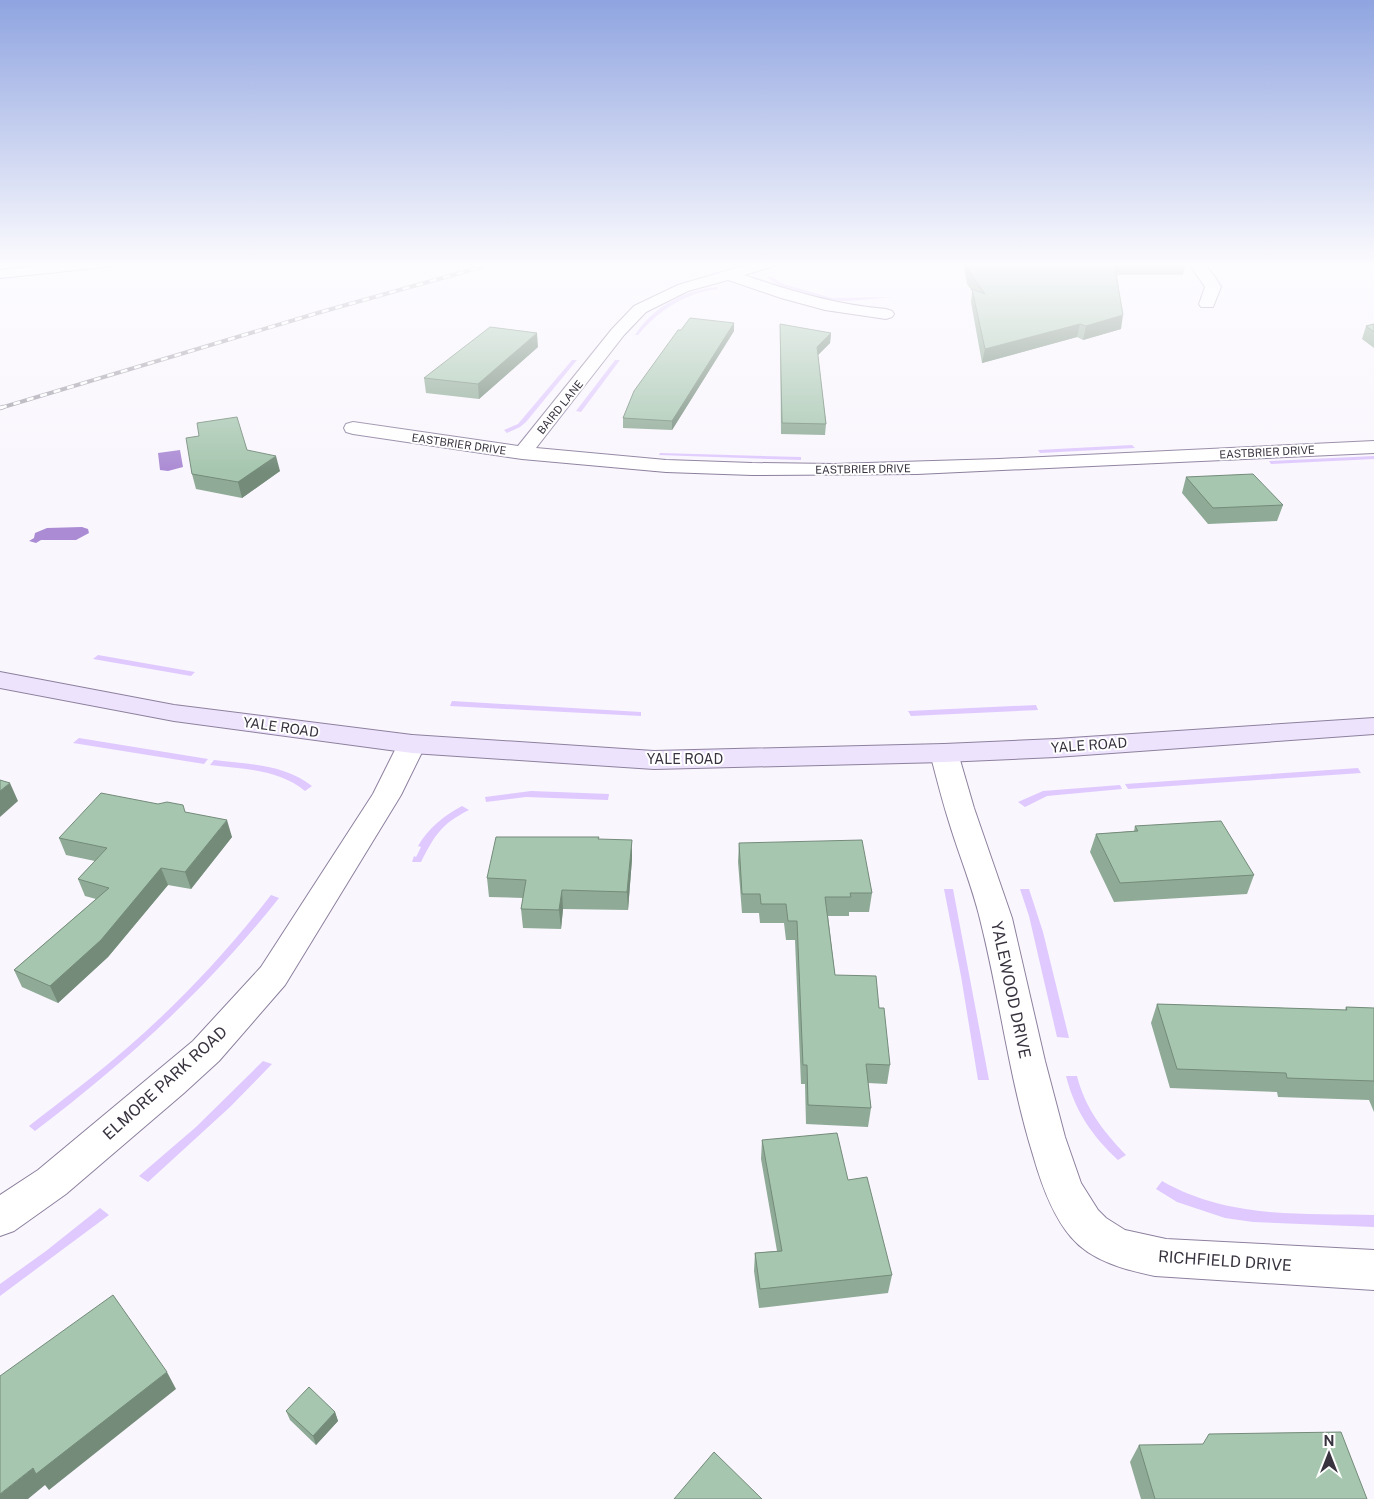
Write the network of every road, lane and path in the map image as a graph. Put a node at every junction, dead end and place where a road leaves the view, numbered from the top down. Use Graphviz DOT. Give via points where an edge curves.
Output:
graph roads {
  1 [pos="620,332"];
  2 [pos="354,428"];
  3 [pos="1374,447"];
  4 [pos="522,453"];
  5 [pos="0,680"];
  6 [pos="1374,726"];
  7 [pos="412,744"];
  8 [pos="944,753"];
  9 [pos="0,1218"];
  10 [pos="1084,1224"];
  11 [pos="1374,1270"];
  1 -- 4 [label="street, BAIRD LANE"];
  2 -- 4 [label="street, EASTBRIER DRIVE"];
  3 -- 4 [label="street, EASTBRIER DRIVE" via="816,471 652,465"];
  5 -- 7 [label="main road, YALE ROAD" via="174,713"];
  6 -- 8 [label="main road, YALE ROAD"];
  7 -- 8 [label="main road, YALE ROAD" via="654,760"];
  7 -- 9 [label="street, ELMORE PARK ROAD" via="387,795 261,990 206,1051 171,1082 52,1182"];
  8 -- 10 [label="street, YALEWOOD DRIVE" via="993,909 1038,1111 1055,1166"];
  10 -- 11 [label="street, RICHFIELD DRIVE" via="1118,1246 1149,1256"];
}
